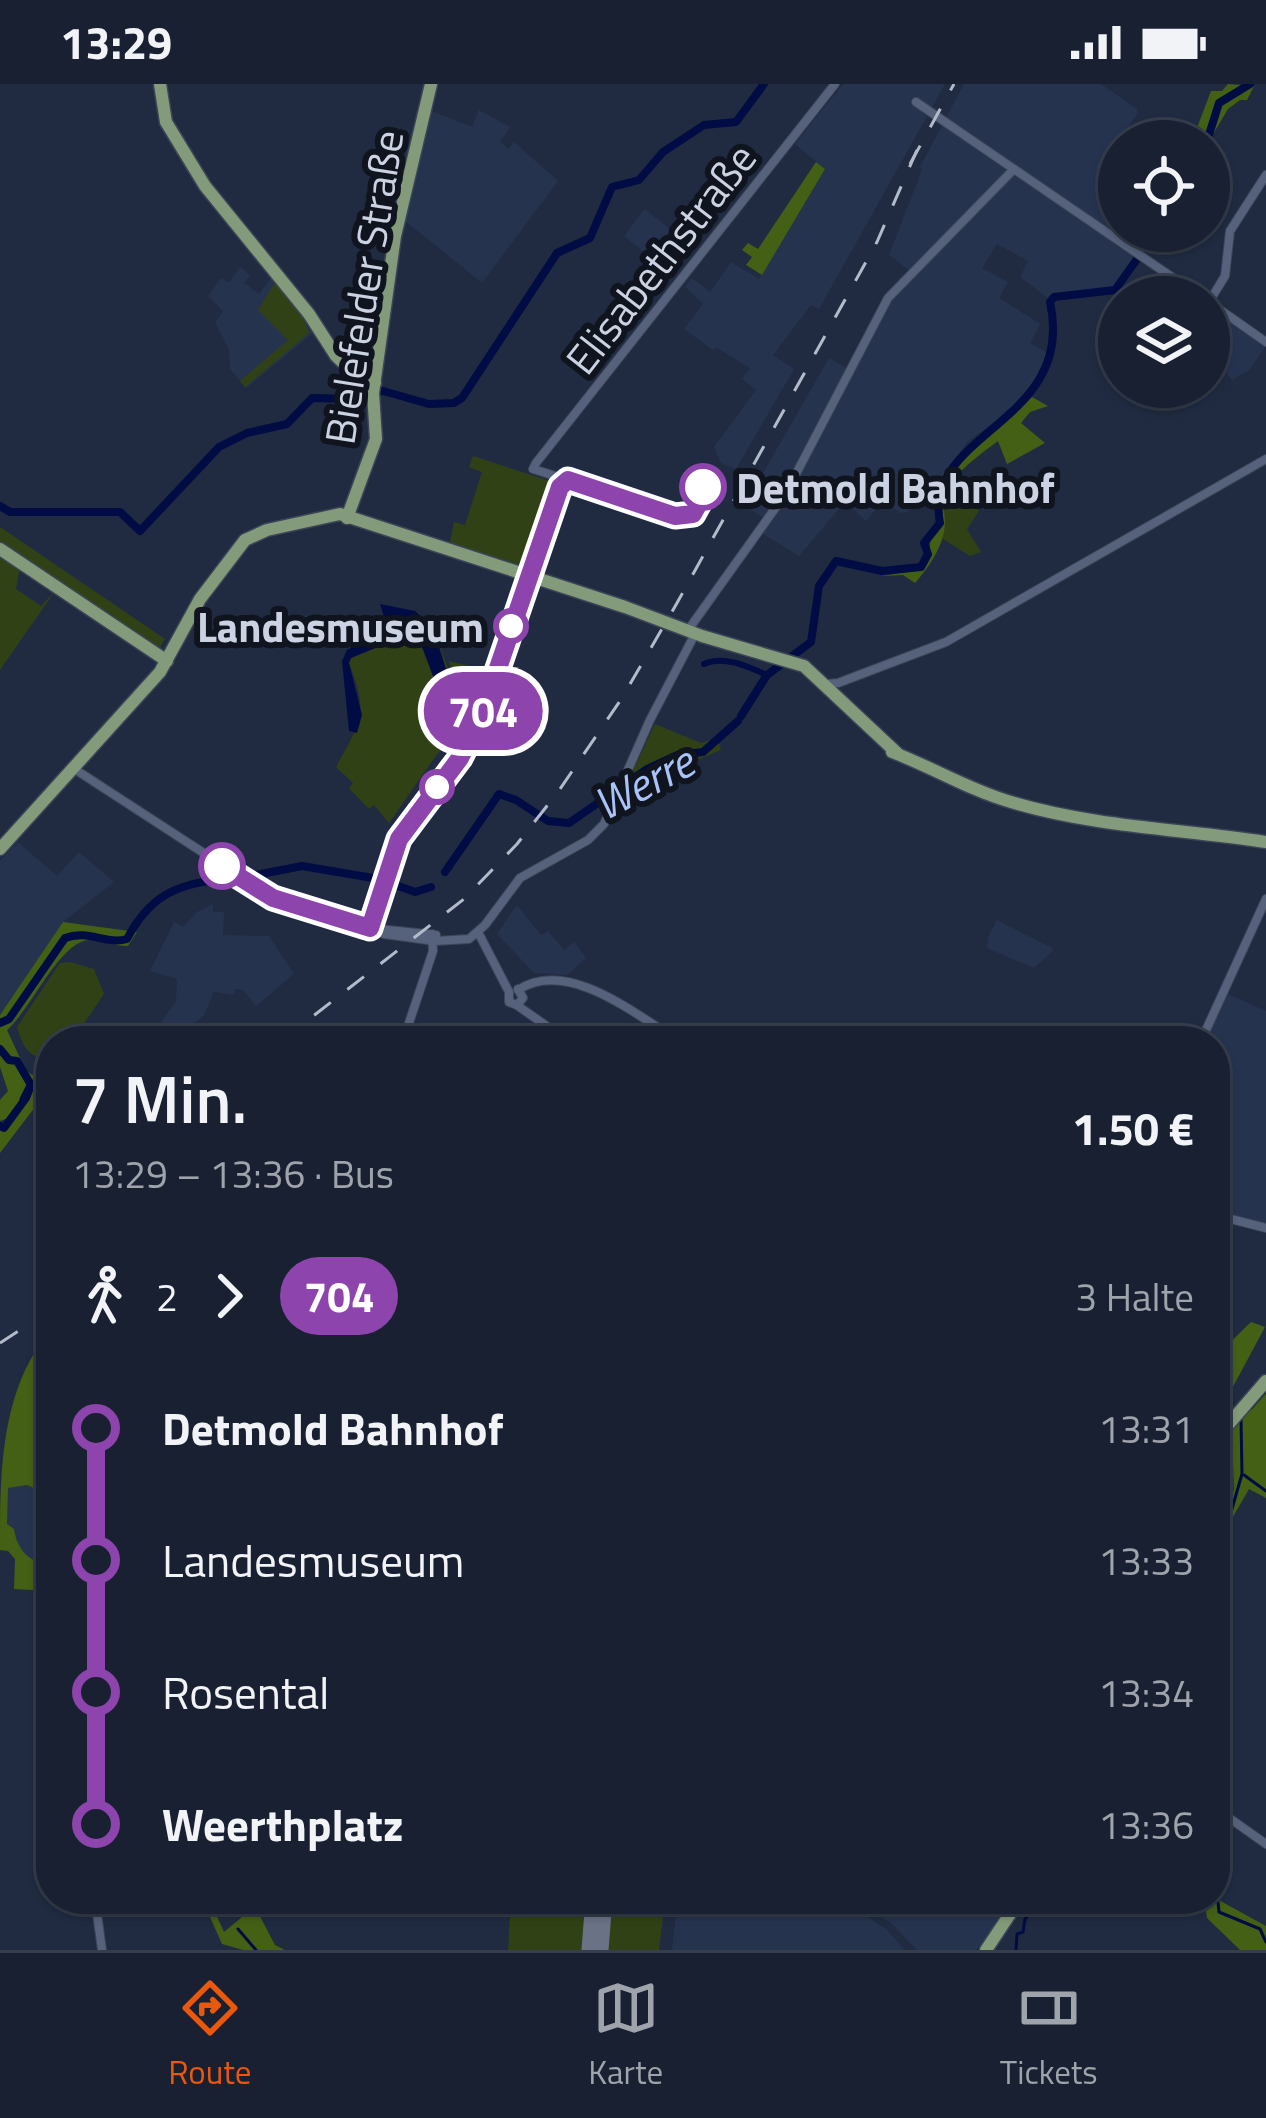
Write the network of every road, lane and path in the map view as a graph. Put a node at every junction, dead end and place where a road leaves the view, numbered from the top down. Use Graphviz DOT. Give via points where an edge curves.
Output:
graph roads {
  1 [pos="160,84"];
  2 [pos="431,84"];
  3 [pos="835,84"];
  4 [pos="916,102"];
  5 [pos="1014,169"];
  6 [pos="1266,175"];
  7 [pos="1170,276"];
  8 [pos="1225,276"];
  9 [pos="1230,317"];
  10 [pos="1266,342"];
  11 [pos="374,391"];
  12 [pos="1266,459"];
  13 [pos="349,517"];
  14 [pos="0,550"];
  15 [pos="529,574"];
  16 [pos="693,630"];
  17 [pos="168,660"];
  18 [pos="824,685"];
  19 [pos="77,768"];
  20 [pos="1266,842"];
  21 [pos="0,849"];
  22 [pos="1266,899"];
  23 [pos="476,933"];
  24 [pos="432,938"];
  25 [pos="517,995"];
  26 [pos="408,1026"];
  27 [pos="549,1026"];
  28 [pos="652,1026"];
  29 [pos="1208,1026"];
  30 [pos="1230,1220"];
  31 [pos="1266,1228"];
  32 [pos="1266,1381"];
  33 [pos="1230,1423"];
  34 [pos="1230,1819"];
  35 [pos="1266,1844"];
  36 [pos="97,1914"];
  37 [pos="1010,1914"];
  38 [pos="102,1950"];
  39 [pos="986,1950"];
  1 -- 11 [label="main road" via="164,117 195,171"];
  2 -- 11 [label="main road, Bielefelder Straße" via="397,225"];
  3 -- 15 [label="street, Elisabethstraße" via="533,469 564,479"];
  4 -- 5 [label="street"];
  5 -- 7 [label="street"];
  5 -- 16 [label="street" via="888,298 786,493"];
  6 -- 8 [label="street" via="1230,232"];
  9 -- 10 [label="street"];
  11 -- 13 [label="main road, Bielefelder Straße" via="376,440"];
  12 -- 18 [label="street" via="946,642"];
  13 -- 15 [label="main road"];
  13 -- 17 [label="main road" via="250,536 200,599"];
  14 -- 17 [label="main road"];
  15 -- 16 [label="main road"];
  16 -- 18 [label="main road" via="791,662"];
  16 -- 23 [label="street" via="609,817 593,836 520,878"];
  17 -- 19 [label="main road"];
  18 -- 20 [label="main road" via="898,754 954,782 1132,829"];
  19 -- 21 [label="main road"];
  19 -- 24 [label="street" via="267,896 375,930"];
  22 -- 29 [label="street"];
  23 -- 24 [label="street"];
  23 -- 25 [label="street"];
  24 -- 26 [label="street"];
  25 -- 27 [label="street"];
  25 -- 28 [label="street" via="537,982 578,984"];
  30 -- 31 [label="street"];
  32 -- 33 [label="main road"];
  34 -- 35 [label="street"];
  36 -- 38 [label="street"];
  37 -- 39 [label="main road"];
}
